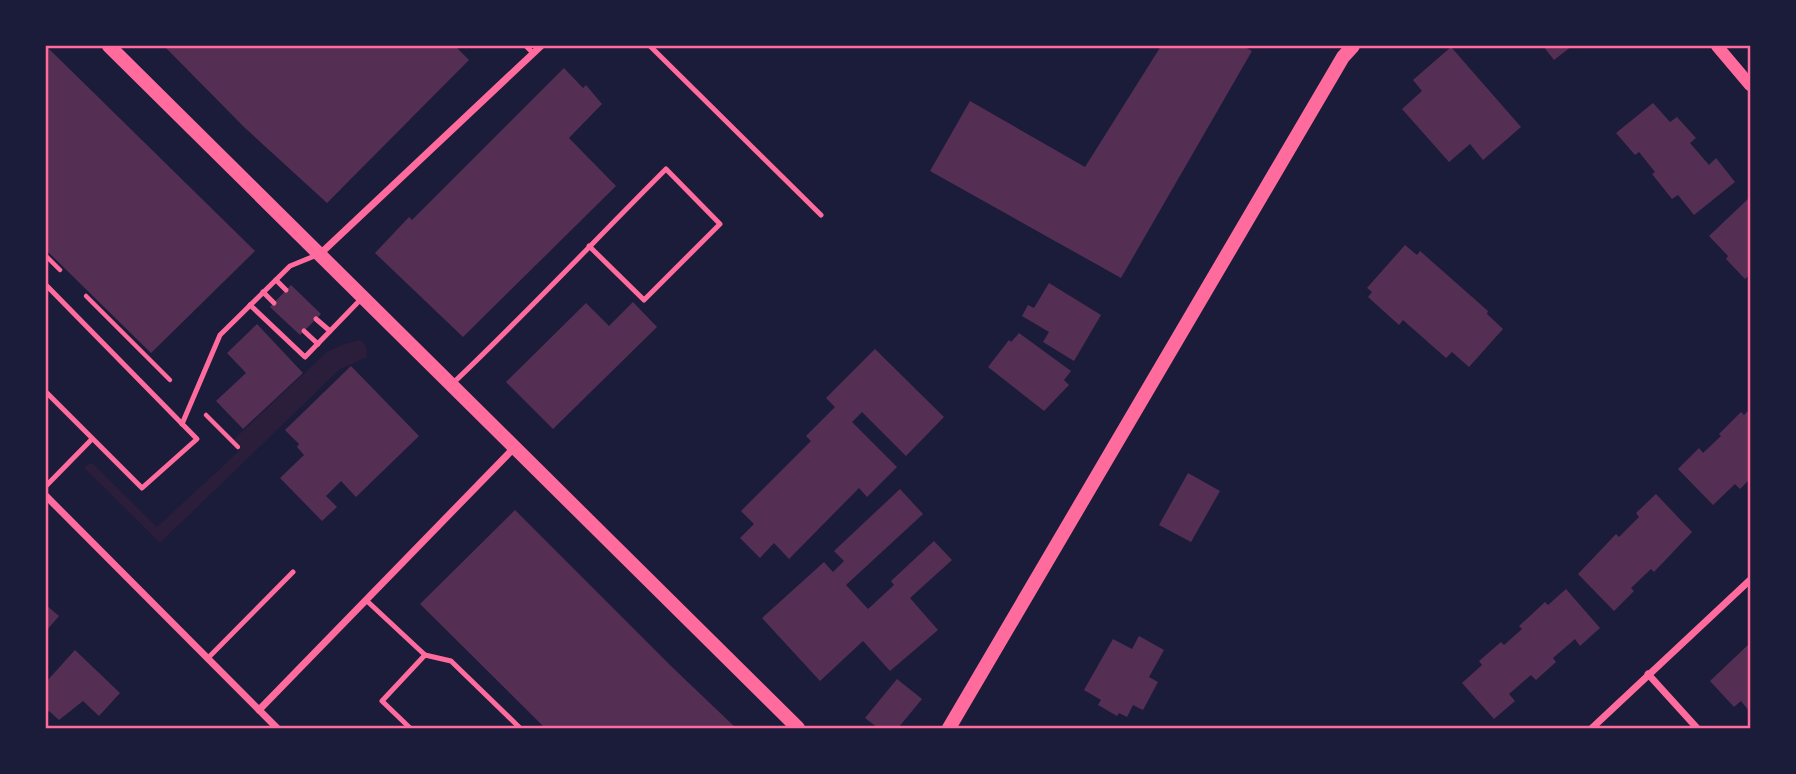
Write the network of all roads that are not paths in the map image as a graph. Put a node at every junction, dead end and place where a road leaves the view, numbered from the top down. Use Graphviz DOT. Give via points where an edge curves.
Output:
graph roads {
  1 [pos="109,46"];
  2 [pos="526,46"];
  3 [pos="541,46"];
  4 [pos="650,46"];
  5 [pos="1353,46"];
  6 [pos="1717,46"];
  7 [pos="533,53"];
  8 [pos="1751,85"];
  9 [pos="821,215"];
  10 [pos="589,246"];
  11 [pos="320,254"];
  12 [pos="276,280"];
  13 [pos="46,285"];
  14 [pos="286,290"];
  15 [pos="263,292"];
  16 [pos="363,297"];
  17 [pos="274,303"];
  18 [pos="250,305"];
  19 [pos="316,319"];
  20 [pos="304,331"];
  21 [pos="330,331"];
  22 [pos="318,344"];
  23 [pos="451,385"];
  24 [pos="46,392"];
  25 [pos="182,424"];
  26 [pos="92,439"];
  27 [pos="514,448"];
  28 [pos="46,486"];
  29 [pos="46,496"];
  30 [pos="293,572"];
  31 [pos="1751,580"];
  32 [pos="367,601"];
  33 [pos="425,655"];
  34 [pos="208,658"];
  35 [pos="1648,674"];
  36 [pos="259,710"];
  37 [pos="277,729"];
  38 [pos="410,729"];
  39 [pos="520,729"];
  40 [pos="798,729"];
  41 [pos="949,729"];
  42 [pos="1592,729"];
  43 [pos="1697,729"];
  1 -- 11 [label="main road"];
  2 -- 7 [label="lane"];
  3 -- 7 [label="street"];
  4 -- 9 [label="lane"];
  5 -- 41 [label="main road" via="1234,240"];
  6 -- 8 [label="street"];
  7 -- 11 [label="street"];
  10 -- 10 [label="lane" via="644,300 720,224 666,170"];
  10 -- 23 [label="lane"];
  11 -- 12 [label="lane" via="290,266"];
  11 -- 16 [label="main road"];
  12 -- 14 [label="lane"];
  12 -- 15 [label="lane"];
  13 -- 25 [label="lane"];
  15 -- 17 [label="lane"];
  15 -- 18 [label="lane"];
  16 -- 21 [label="lane"];
  16 -- 23 [label="main road"];
  18 -- 22 [label="lane" via="305,357"];
  18 -- 25 [label="lane" via="220,335"];
  19 -- 21 [label="lane"];
  20 -- 22 [label="lane"];
  21 -- 22 [label="lane"];
  23 -- 27 [label="main road"];
  24 -- 26 [label="lane"];
  25 -- 26 [label="lane" via="197,439 142,488"];
  26 -- 28 [label="lane"];
  27 -- 32 [label="street"];
  27 -- 40 [label="main road"];
  29 -- 34 [label="street"];
  30 -- 34 [label="lane"];
  31 -- 35 [label="street"];
  32 -- 33 [label="lane"];
  32 -- 36 [label="street"];
  33 -- 38 [label="lane" via="382,701"];
  33 -- 39 [label="lane" via="451,661"];
  34 -- 36 [label="street"];
  35 -- 42 [label="street"];
  35 -- 43 [label="street"];
  36 -- 37 [label="street"];
}
